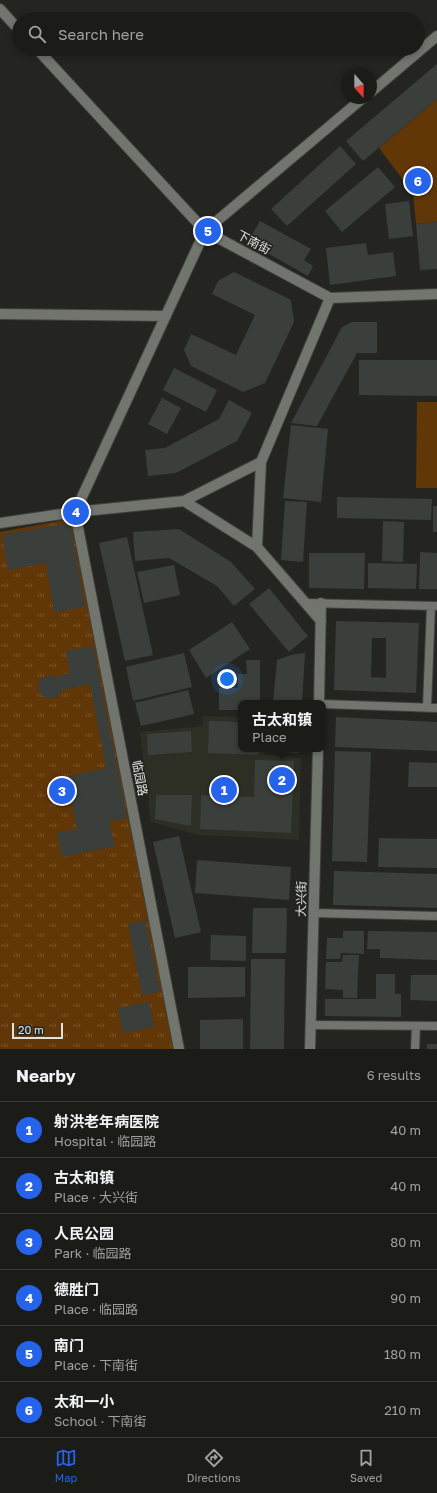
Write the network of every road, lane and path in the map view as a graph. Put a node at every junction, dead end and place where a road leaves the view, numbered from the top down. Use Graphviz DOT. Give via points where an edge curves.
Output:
graph roads {
  1 [pos="0,9"];
  2 [pos="12,22"];
  3 [pos="437,36"];
  4 [pos="425,46"];
  5 [pos="43,56"];
  6 [pos="413,56"];
  7 [pos="377,87"];
  8 [pos="356,104"];
  9 [pos="205,231"];
  10 [pos="437,294"];
  11 [pos="330,298"];
  12 [pos="0,314"];
  13 [pos="166,316"];
  14 [pos="261,462"];
  15 [pos="184,502"];
  16 [pos="75,512"];
  17 [pos="0,523"];
  18 [pos="257,547"];
  19 [pos="305,603"];
  20 [pos="321,603"];
  21 [pos="434,606"];
  22 [pos="321,621"];
  23 [pos="319,700"];
  24 [pos="326,704"];
  25 [pos="427,707"];
  26 [pos="437,708"];
  27 [pos="318,752"];
  28 [pos="313,913"];
  29 [pos="437,916"];
  30 [pos="311,1025"];
  31 [pos="416,1026"];
  32 [pos="437,1026"];
  33 [pos="180,1049"];
  34 [pos="310,1049"];
  35 [pos="416,1049"];
  1 -- 2 [label="street"];
  3 -- 4 [label="street"];
  5 -- 9 [label="street, 下南街"];
  6 -- 7 [label="street"];
  8 -- 9 [label="street"];
  9 -- 11 [label="street, 下南街"];
  9 -- 13 [label="street"];
  10 -- 11 [label="street"];
  11 -- 14 [label="street"];
  12 -- 13 [label="street"];
  13 -- 16 [label="street"];
  14 -- 15 [label="street"];
  14 -- 18 [label="street"];
  15 -- 16 [label="street"];
  15 -- 18 [label="street"];
  16 -- 17 [label="street"];
  16 -- 33 [label="street, 临园路"];
  18 -- 19 [label="street"];
  19 -- 20 [label="lane"];
  19 -- 22 [label="street"];
  20 -- 21 [label="lane"];
  20 -- 22 [label="street"];
  21 -- 25 [label="lane"];
  22 -- 23 [label="street"];
  24 -- 25 [label="lane"];
  25 -- 26 [label="lane"];
  27 -- 28 [label="street, 大兴街"];
  28 -- 29 [label="lane"];
  28 -- 30 [label="street, 大兴街"];
  30 -- 31 [label="lane"];
  30 -- 34 [label="street, 大兴街"];
  31 -- 32 [label="lane"];
  31 -- 35 [label="lane"];
}
